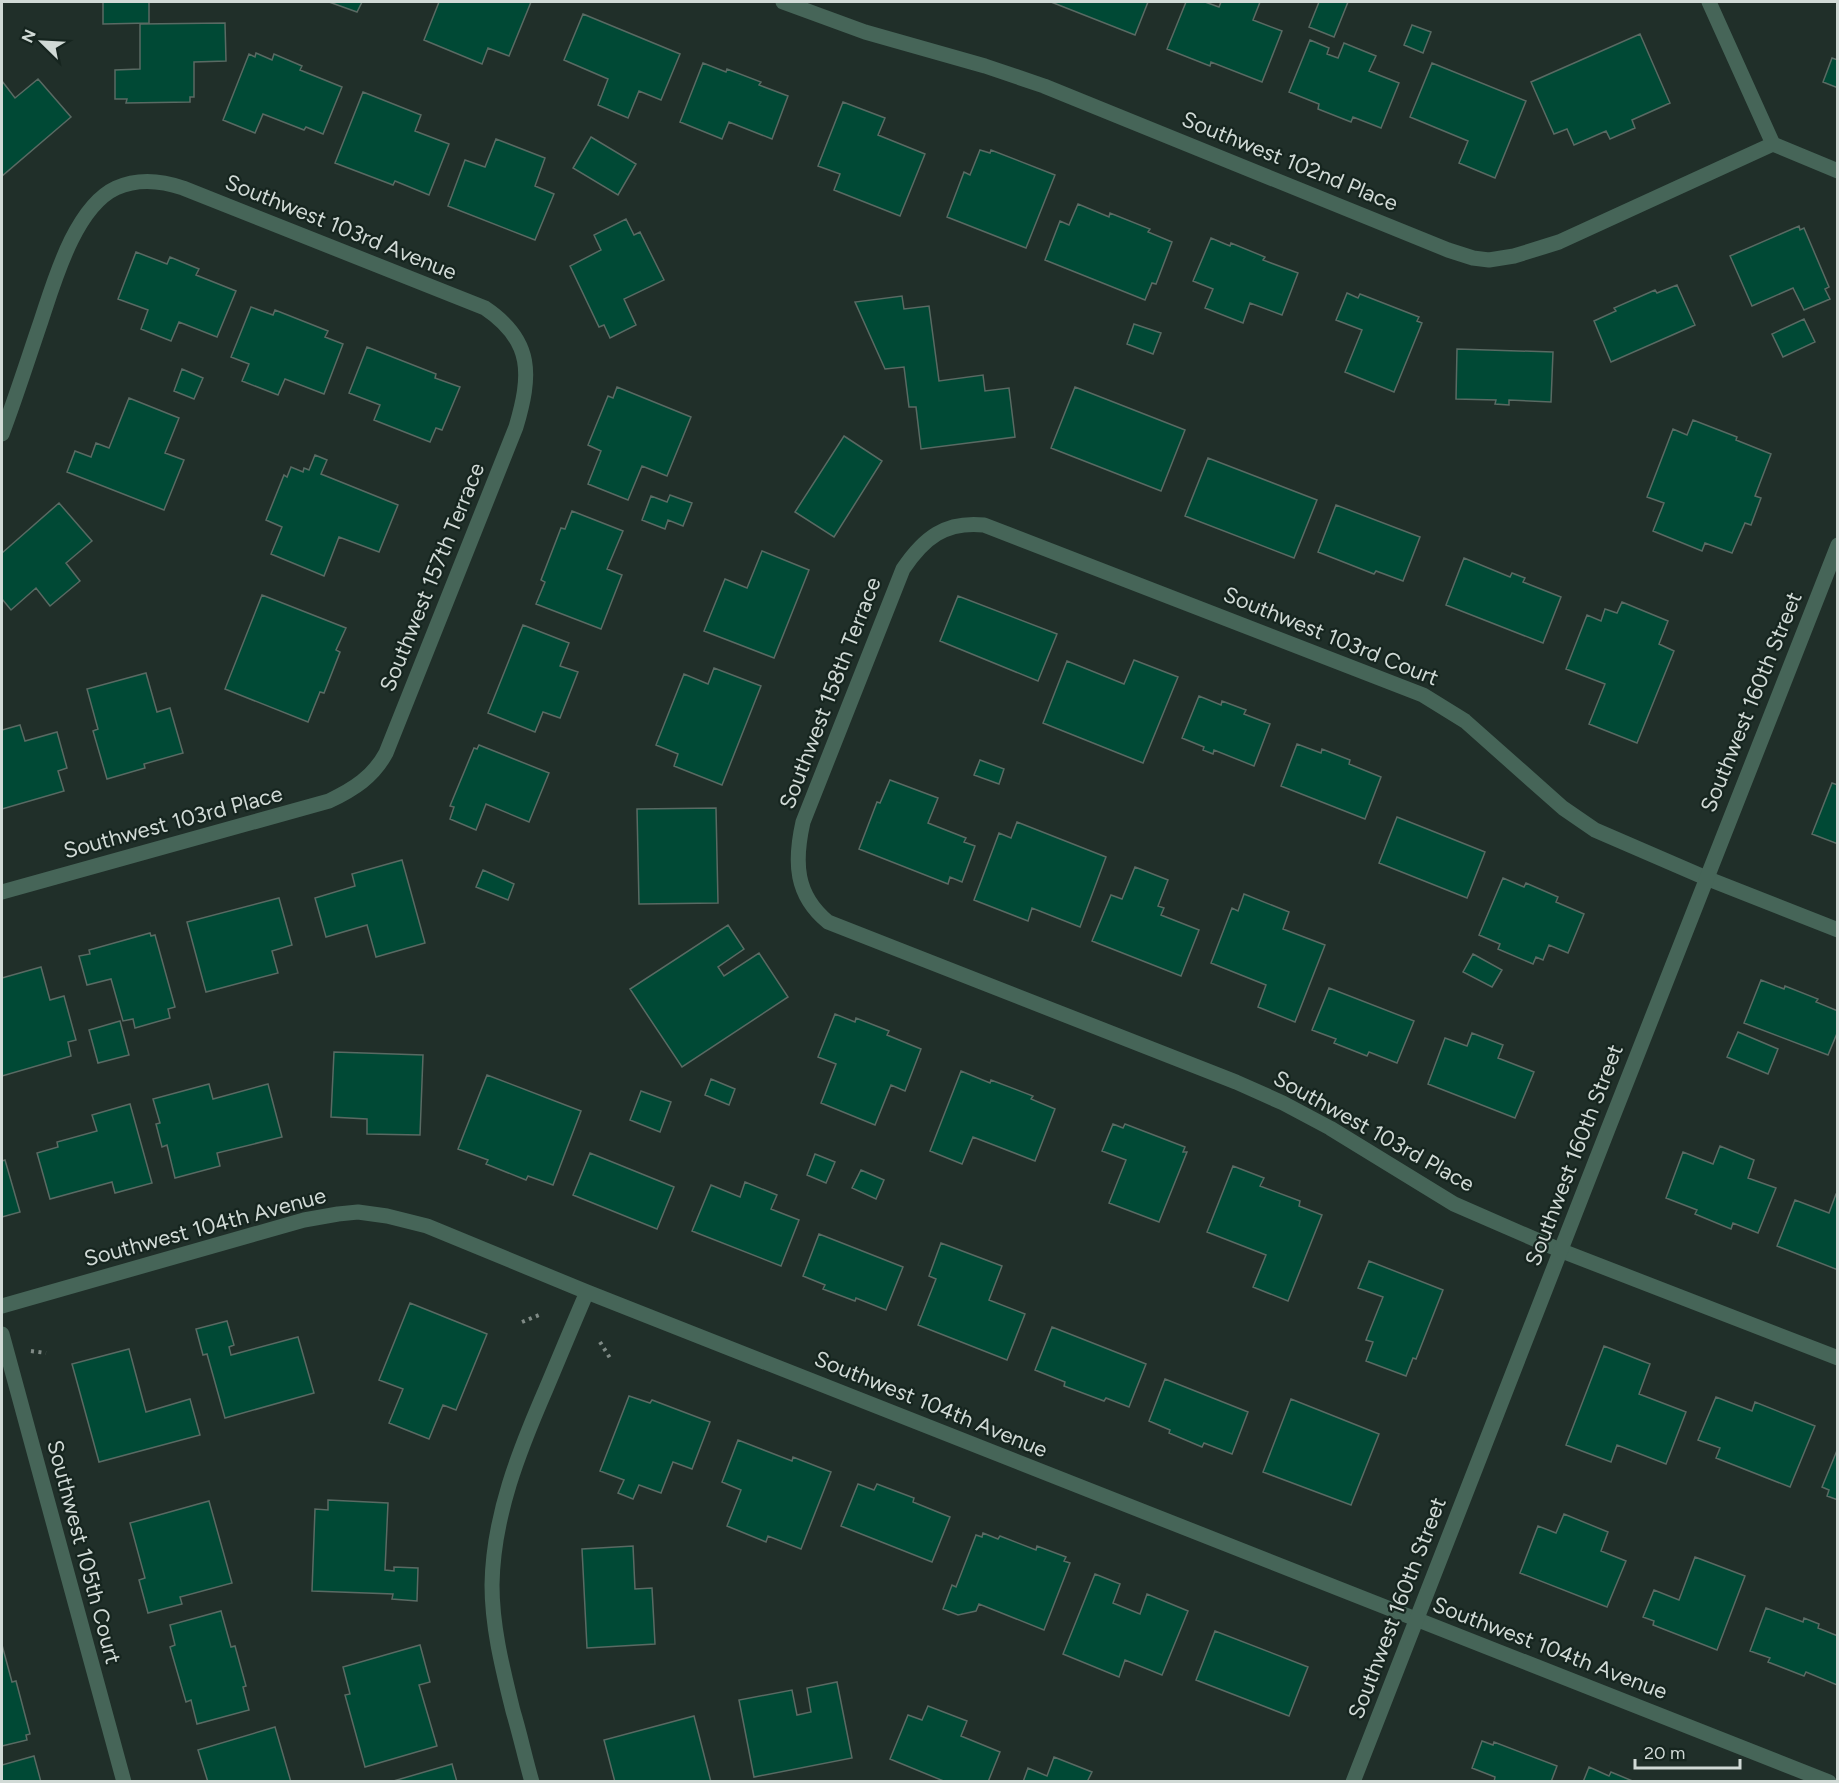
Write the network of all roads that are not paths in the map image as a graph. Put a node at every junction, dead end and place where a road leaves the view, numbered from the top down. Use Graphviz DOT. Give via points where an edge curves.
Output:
graph roads {
  1 [pos="783,2"];
  2 [pos="1709,2"];
  3 [pos="1773,144"];
  4 [pos="1838,171"];
  5 [pos="526,371"];
  6 [pos="2,434"];
  7 [pos="940,531"];
  8 [pos="1838,545"];
  9 [pos="355,788"];
  10 [pos="1706,878"];
  11 [pos="802,887"];
  12 [pos="2,892"];
  13 [pos="1838,930"];
  14 [pos="1562,1251"];
  15 [pos="587,1292"];
  16 [pos="2,1306"];
  17 [pos="2,1334"];
  18 [pos="1838,1358"];
  19 [pos="1416,1620"];
  20 [pos="124,1782"];
  21 [pos="532,1782"];
  22 [pos="1353,1782"];
  23 [pos="1829,1782"];
  1 -- 3 [label="street, Southwest 102nd Place" via="865,32 1044,86 1481,259 1514,256 1559,242"];
  2 -- 3 [label="street"];
  3 -- 4 [label="street"];
  5 -- 6 [label="street, Southwest 103rd Avenue" via="518,341 485,308 164,182 136,182 106,194 74,234"];
  5 -- 9 [label="street, Southwest 157th Terrace" via="524,400 516,427 386,753 372,774"];
  7 -- 10 [label="street, Southwest 103rd Court" via="984,525 1423,695 1465,721 1584,823"];
  7 -- 11 [label="street, Southwest 158th Terrace" via="903,568 803,822 797,862"];
  8 -- 10 [label="street, Southwest 160th Street"];
  9 -- 12 [label="street, Southwest 103rd Place" via="302,810"];
  10 -- 13 [label="street, Southwest 103rd Court"];
  10 -- 14 [label="street, Southwest 160th Street"];
  11 -- 14 [label="street, Southwest 103rd Place" via="809,902 828,922 1283,1103 1454,1204"];
  14 -- 18 [label="street, Southwest 103rd Place"];
  14 -- 19 [label="street, Southwest 160th Street"];
  15 -- 16 [label="street, Southwest 104th Avenue" via="427,1226 358,1212 304,1220"];
  15 -- 19 [label="street, Southwest 104th Avenue"];
  15 -- 21 [label="street" via="523,1443 496,1540 492,1585 498,1644"];
  17 -- 20 [label="street, Southwest 105th Court"];
  19 -- 22 [label="street, Southwest 160th Street"];
  19 -- 23 [label="street, Southwest 104th Avenue"];
}
